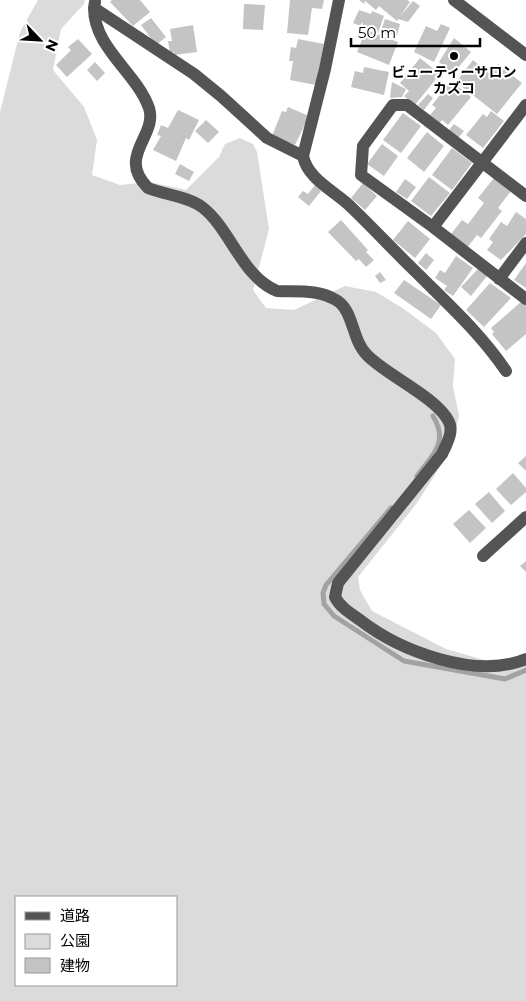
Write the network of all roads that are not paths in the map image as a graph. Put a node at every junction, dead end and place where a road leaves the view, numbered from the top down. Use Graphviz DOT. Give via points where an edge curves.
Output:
graph roads {
  1 [pos="339,0"];
  2 [pos="454,0"];
  3 [pos="95,4"];
  4 [pos="526,55"];
  5 [pos="526,105"];
  6 [pos="303,156"];
  7 [pos="482,162"];
  8 [pos="526,196"];
  9 [pos="433,227"];
  10 [pos="526,243"];
  11 [pos="500,279"];
  12 [pos="526,299"];
  13 [pos="506,371"];
  14 [pos="526,517"];
  15 [pos="483,556"];
  16 [pos="526,659"];
  1 -- 6 [label="street"];
  2 -- 4 [label="street"];
  3 -- 6 [label="street" via="194,74 267,138"];
  3 -- 16 [label="street" via="94,22 100,34 150,110 136,161 137,176 142,182 148,188 201,206 252,271 271,288 316,292 340,303 350,317 353,332 365,353 435,406 449,421 450,436 442,454 338,583 335,597 339,604 374,631 418,653 488,666"];
  5 -- 7 [label="street"];
  6 -- 13 [label="street" via="305,165 318,181 350,205 464,319"];
  7 -- 8 [label="street"];
  7 -- 9 [label="street"];
  7 -- 9 [label="street" via="407,105 392,105 363,146 361,175"];
  9 -- 11 [label="street"];
  10 -- 11 [label="street"];
  11 -- 12 [label="street"];
  14 -- 15 [label="street"];
}
